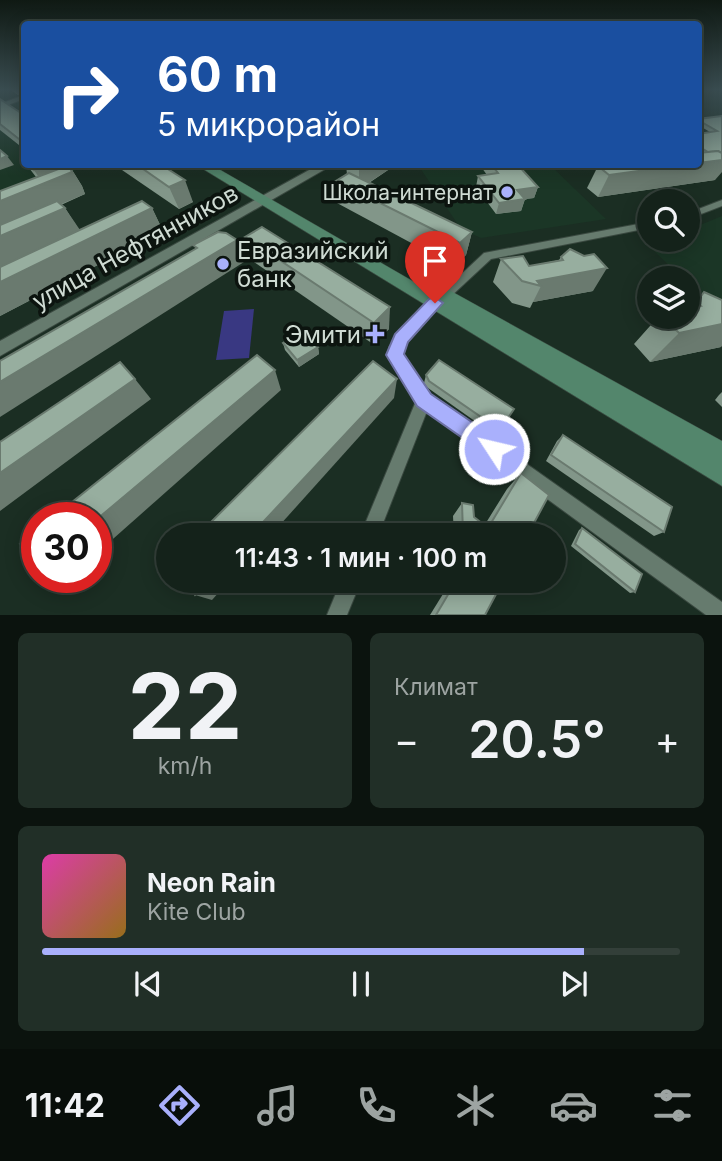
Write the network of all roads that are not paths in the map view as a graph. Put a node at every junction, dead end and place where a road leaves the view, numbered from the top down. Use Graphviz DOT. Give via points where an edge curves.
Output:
graph roads {
  1 [pos="209,168"];
  2 [pos="222,168"];
  3 [pos="322,168"];
  4 [pos="267,199"];
  5 [pos="722,203"];
  6 [pos="700,211"];
  7 [pos="637,227"];
  8 [pos="440,299"];
  9 [pos="0,349"];
  10 [pos="424,400"];
  11 [pos="722,454"];
  12 [pos="722,474"];
  13 [pos="374,523"];
  14 [pos="346,593"];
  15 [pos="722,614"];
  16 [pos="337,615"];
  1 -- 4 [label="main road"];
  2 -- 4 [label="main road"];
  3 -- 4 [label="street, улица Нефтянников"];
  4 -- 8 [label="main road"];
  4 -- 9 [label="street, улица Нефтянников"];
  5 -- 6 [label="street"];
  7 -- 8 [label="street" via="488,256"];
  8 -- 10 [label="street" via="396,347 395,355"];
  8 -- 11 [label="main road"];
  8 -- 12 [label="main road"];
  10 -- 13 [label="street"];
  10 -- 15 [label="street"];
  14 -- 16 [label="street"];
}
